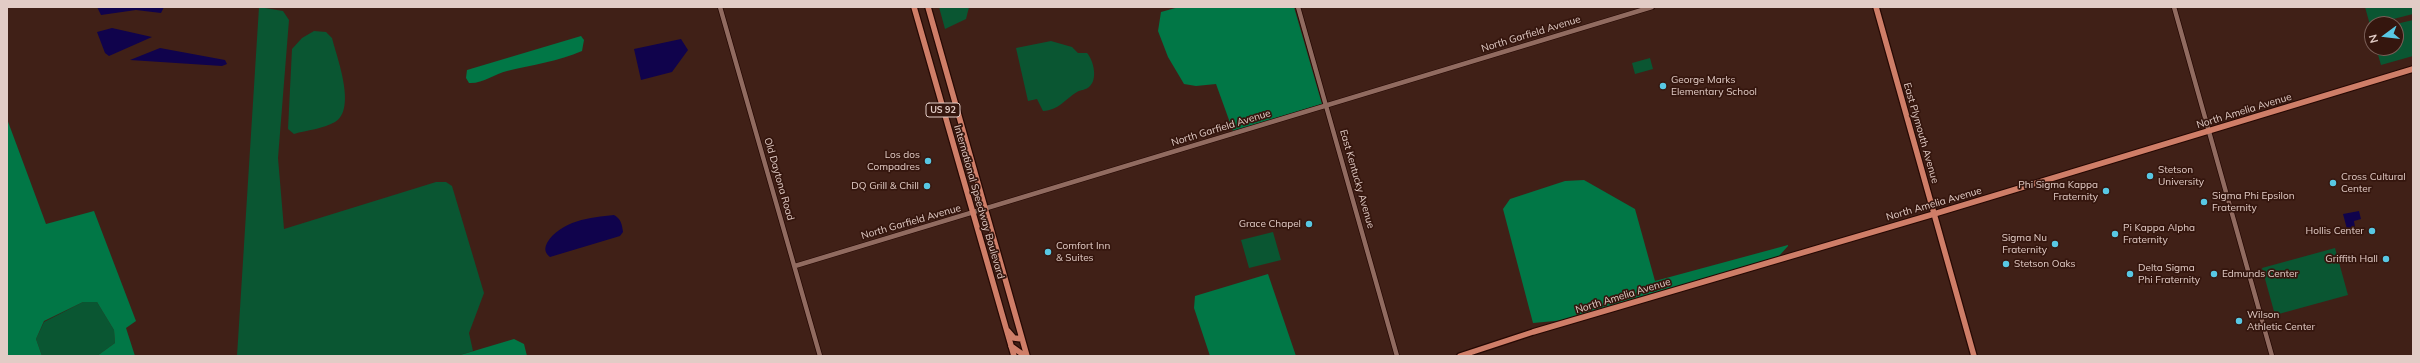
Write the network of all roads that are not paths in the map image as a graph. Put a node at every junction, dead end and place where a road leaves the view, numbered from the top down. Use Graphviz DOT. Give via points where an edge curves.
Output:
graph roads {
  1 [pos="720,7"];
  2 [pos="914,7"];
  3 [pos="928,7"];
  4 [pos="1298,7"];
  5 [pos="1652,7"];
  6 [pos="1876,7"];
  7 [pos="2174,7"];
  8 [pos="2413,69"];
  9 [pos="1327,105"];
  10 [pos="2210,131"];
  11 [pos="986,209"];
  12 [pos="973,214"];
  13 [pos="1934,214"];
  14 [pos="795,266"];
  15 [pos="1006,329"];
  16 [pos="1022,339"];
  17 [pos="1011,346"];
  18 [pos="820,356"];
  19 [pos="1014,356"];
  20 [pos="1026,356"];
  21 [pos="1397,356"];
  22 [pos="1460,356"];
  23 [pos="1974,356"];
  24 [pos="2272,356"];
  1 -- 14 [label="street, Old Daytona Road"];
  2 -- 12 [label="main road, International Speedway Boulevard / US 92"];
  3 -- 11 [label="main road, International Speedway Boulevard / US 92"];
  4 -- 9 [label="street, East Kentucky Avenue"];
  5 -- 9 [label="street, North Garfield Avenue"];
  6 -- 13 [label="main road, East Plymouth Avenue"];
  7 -- 10 [label="street"];
  8 -- 10 [label="main road, North Amelia Avenue"];
  9 -- 11 [label="street, North Garfield Avenue"];
  9 -- 21 [label="street, East Kentucky Avenue"];
  10 -- 13 [label="main road, North Amelia Avenue"];
  10 -- 24 [label="street"];
  11 -- 12 [label="street, North Garfield Avenue"];
  11 -- 16 [label="main road, International Speedway Boulevard / US 92"];
  12 -- 14 [label="street, North Garfield Avenue"];
  12 -- 15 [label="main road, International Speedway Boulevard / US 92"];
  13 -- 22 [label="main road, North Amelia Avenue" via="1533,332"];
  13 -- 23 [label="main road, East Plymouth Avenue"];
  14 -- 18 [label="street, Old Daytona Road"];
  15 -- 16 [label="main road" via="1014,338"];
  15 -- 17 [label="main road, International Speedway Boulevard / US 92"];
  16 -- 20 [label="main road, International Speedway Boulevard / US 92"];
  17 -- 19 [label="main road, International Speedway Boulevard / US 92"];
  17 -- 20 [label="main road"];
}
